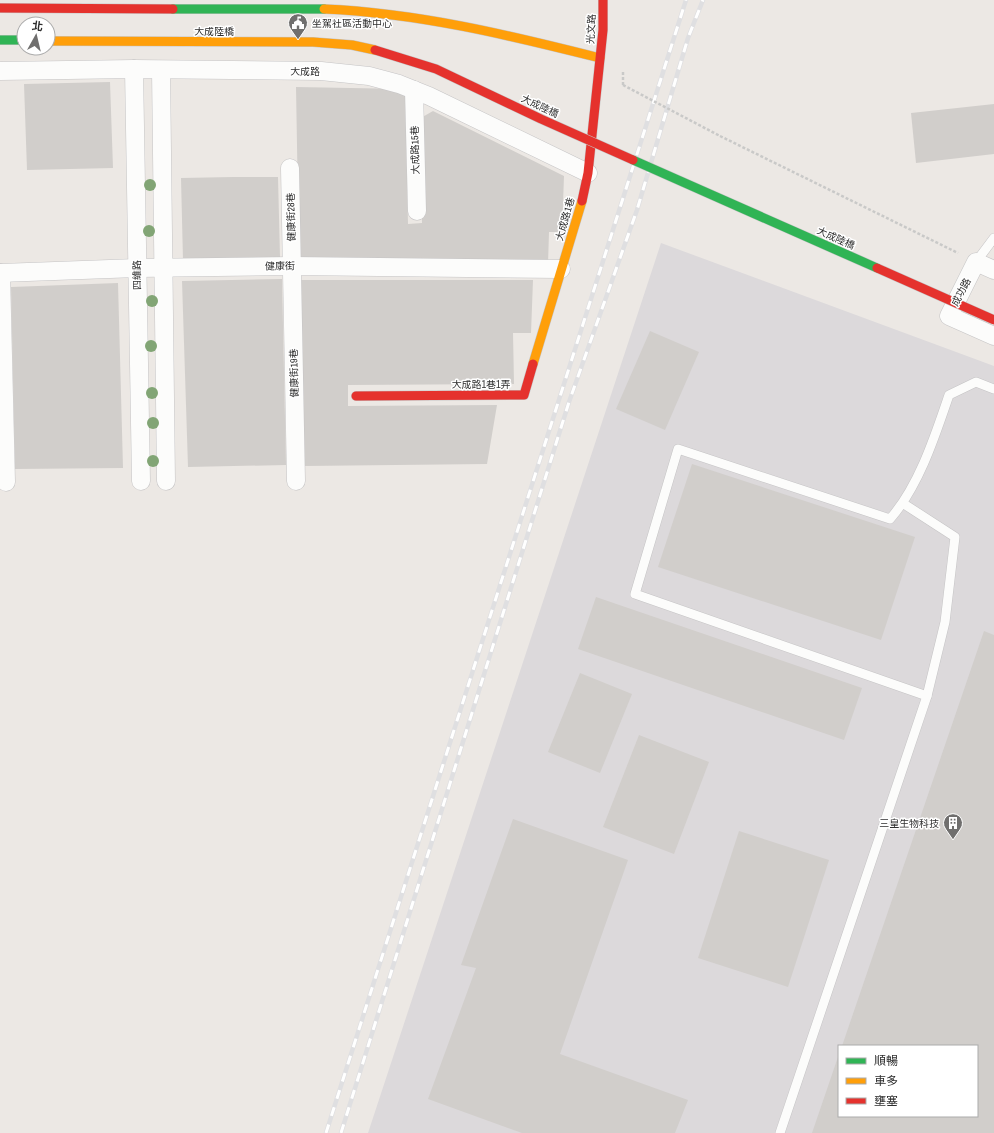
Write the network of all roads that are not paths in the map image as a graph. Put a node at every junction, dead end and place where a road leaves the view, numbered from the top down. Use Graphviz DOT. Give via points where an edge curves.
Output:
graph roads {
  1 [pos="603,0"];
  2 [pos="149,4"];
  3 [pos="0,8"];
  4 [pos="0,40"];
  5 [pos="16,40"];
  6 [pos="56,41"];
  7 [pos="600,58"];
  8 [pos="134,69"];
  9 [pos="161,70"];
  10 [pos="0,72"];
  11 [pos="414,90"];
  12 [pos="290,168"];
  13 [pos="588,173"];
  14 [pos="417,211"];
  15 [pos="994,238"];
  16 [pos="976,262"];
  17 [pos="292,266"];
  18 [pos="137,268"];
  19 [pos="162,268"];
  20 [pos="560,270"];
  21 [pos="994,270"];
  22 [pos="0,273"];
  23 [pos="994,320"];
  24 [pos="994,336"];
  25 [pos="994,389"];
  26 [pos="356,396"];
  27 [pos="296,480"];
  28 [pos="141,481"];
  29 [pos="166,481"];
  30 [pos="6,482"];
  31 [pos="904,504"];
  32 [pos="927,696"];
  33 [pos="780,1133"];
  1 -- 7 [label="street, 光文路"];
  2 -- 3 [label="street"];
  2 -- 7 [label="street" via="325,9 405,16 474,28"];
  4 -- 5 [label="street"];
  6 -- 23 [label="street, 大成陸橋, bridge" via="313,42 352,45 394,54 462,81 541,119"];
  7 -- 13 [label="street, 光文路"];
  8 -- 9 [label="street, 大成路"];
  8 -- 10 [label="street, 大成路"];
  8 -- 18 [label="street, 四維路"];
  9 -- 11 [label="street, 大成路" via="337,72 386,80"];
  9 -- 19 [label="street"];
  11 -- 13 [label="street, 大成路"];
  11 -- 14 [label="street, 大成路15巷"];
  12 -- 17 [label="street, 健康街28巷"];
  13 -- 20 [label="street, 大成路1巷" via="579,216"];
  15 -- 16 [label="lane"];
  16 -- 21 [label="street"];
  16 -- 24 [label="street, 成功路" via="949,316"];
  17 -- 19 [label="street, 健康街"];
  17 -- 20 [label="street, 健康街"];
  17 -- 27 [label="street, 健康街19巷"];
  18 -- 19 [label="street, 健康街"];
  18 -- 22 [label="street, 健康街"];
  18 -- 28 [label="street, 四維路"];
  19 -- 29 [label="street"];
  20 -- 26 [label="street, 大成路1巷1弄" via="524,395"];
  22 -- 30 [label="street"];
  25 -- 31 [label="lane" via="976,382 949,395 935,437"];
  31 -- 32 [label="lane" via="955,537 945,622"];
  31 -- 32 [label="lane" via="890,519 678,449 635,594"];
  32 -- 33 [label="lane"];
}
